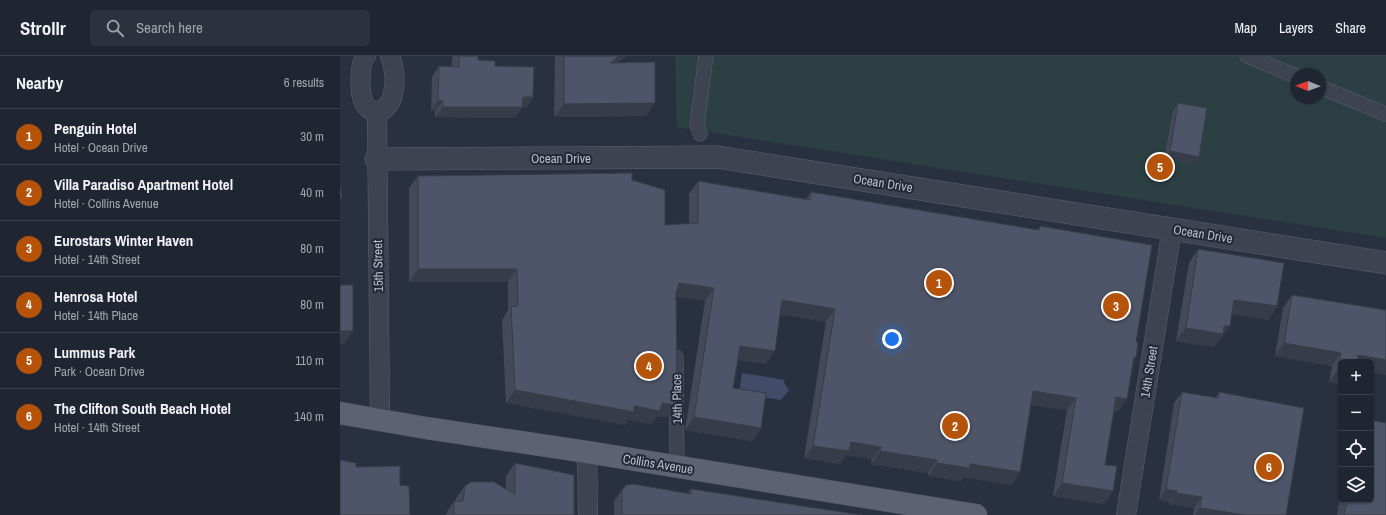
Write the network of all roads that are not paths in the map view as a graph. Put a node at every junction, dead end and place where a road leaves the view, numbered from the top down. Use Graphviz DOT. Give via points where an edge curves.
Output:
graph roads {
  1 [pos="366,56"];
  2 [pos="390,56"];
  3 [pos="706,56"];
  4 [pos="1247,56"];
  5 [pos="1290,74"];
  6 [pos="1326,89"];
  7 [pos="377,113"];
  8 [pos="1386,114"];
  9 [pos="700,134"];
  10 [pos="376,159"];
  11 [pos="1172,229"];
  12 [pos="1386,263"];
  13 [pos="676,344"];
  14 [pos="340,413"];
  15 [pos="380,420"];
  16 [pos="587,452"];
  17 [pos="677,467"];
  18 [pos="588,515"];
  19 [pos="976,515"];
  20 [pos="1126,515"];
  1 -- 7 [label="street" via="361,66 361,96 369,109"];
  2 -- 7 [label="street" via="393,63 393,95 390,105"];
  3 -- 9 [label="street" via="697,125"];
  4 -- 5 [label="street"];
  6 -- 8 [label="street"];
  7 -- 10 [label="street, 15th Street"];
  10 -- 11 [label="street, Ocean Drive" via="717,157"];
  10 -- 15 [label="street, 15th Street"];
  11 -- 12 [label="street, Ocean Drive"];
  11 -- 20 [label="street, 14th Street"];
  13 -- 17 [label="street, 14th Place"];
  14 -- 15 [label="main road, Collins Avenue"];
  15 -- 16 [label="main road, Collins Avenue"];
  16 -- 17 [label="main road, Collins Avenue"];
  16 -- 18 [label="street"];
  17 -- 19 [label="main road, Collins Avenue"];
}
